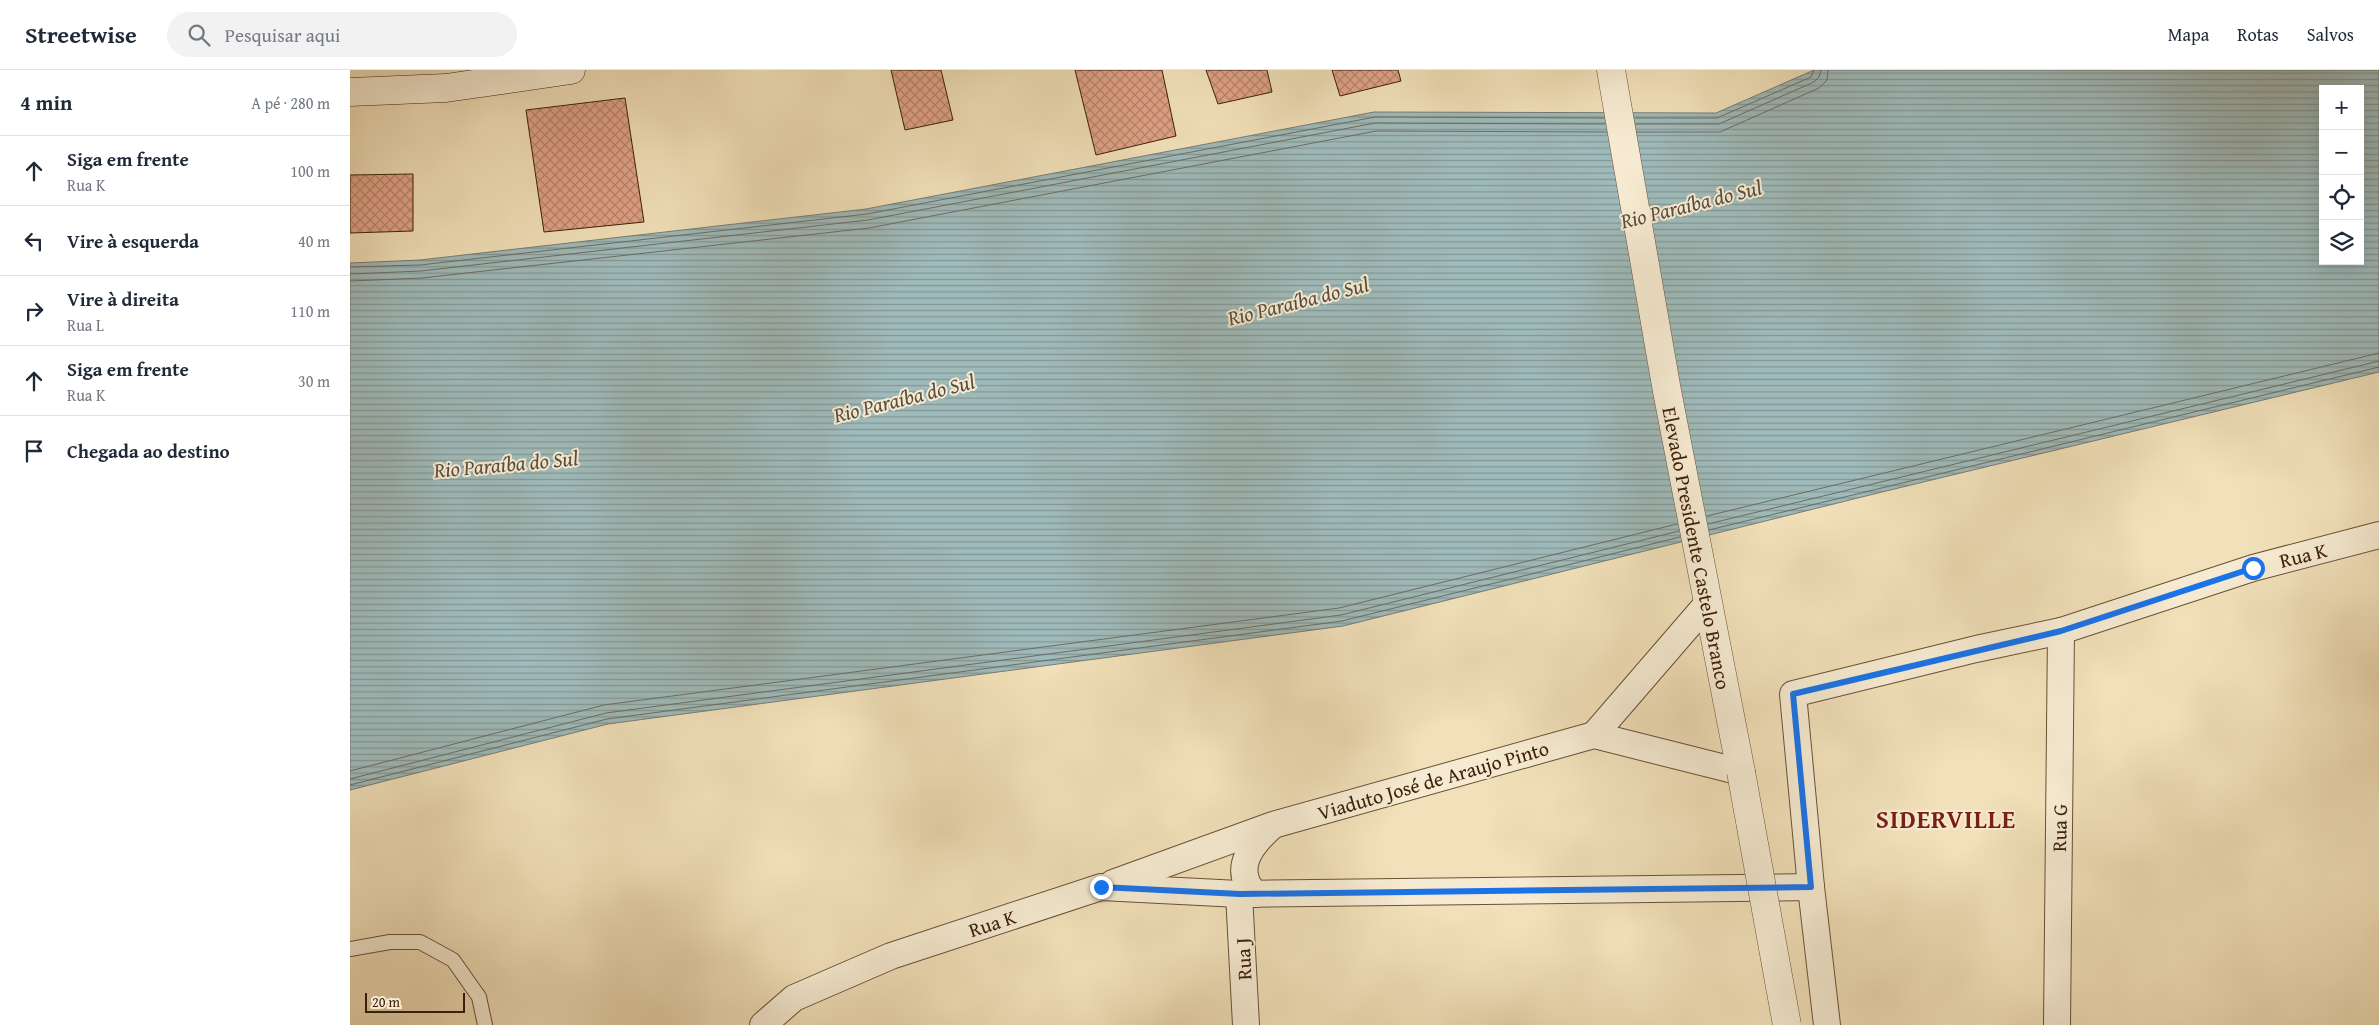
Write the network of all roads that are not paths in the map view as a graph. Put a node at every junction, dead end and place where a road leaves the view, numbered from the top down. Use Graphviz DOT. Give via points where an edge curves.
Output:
graph roads {
  1 [pos="571,70"];
  2 [pos="1611,70"];
  3 [pos="350,92"];
  4 [pos="2379,535"];
  5 [pos="1708,603"];
  6 [pos="2061,631"];
  7 [pos="1594,735"];
  8 [pos="1741,772"];
  9 [pos="1273,825"];
  10 [pos="1101,887"];
  11 [pos="1811,887"];
  12 [pos="1247,894"];
  13 [pos="350,949"];
  14 [pos="485,1025"];
  15 [pos="763,1025"];
  16 [pos="1246,1025"];
  17 [pos="1787,1025"];
  18 [pos="1827,1025"];
  19 [pos="2057,1025"];
  1 -- 3 [label="street" via="446,88"];
  2 -- 5 [label="street, Elevado Presidente Castelo Branco" via="1667,392"];
  4 -- 6 [label="street, Rua K" via="2253,568"];
  5 -- 7 [label="street"];
  5 -- 8 [label="street, Elevado Presidente Castelo Branco"];
  6 -- 11 [label="street, Rua K" via="1793,694"];
  6 -- 19 [label="street, Rua G"];
  7 -- 8 [label="street, Viaduto José de Araujo Pinto"];
  7 -- 9 [label="street, Viaduto José de Araujo Pinto"];
  8 -- 17 [label="street, Elevado Presidente Castelo Branco, bridge"];
  9 -- 10 [label="street, Viaduto José de Araujo Pinto"];
  9 -- 12 [label="street" via="1253,847 1245,864"];
  10 -- 12 [label="street, Rua K"];
  10 -- 15 [label="street, Rua K" via="891,956 794,998"];
  11 -- 12 [label="street, Rua K"];
  11 -- 18 [label="street"];
  12 -- 16 [label="street, Rua J"];
  13 -- 14 [label="lane" via="390,942 420,942 453,960 479,997"];
}
